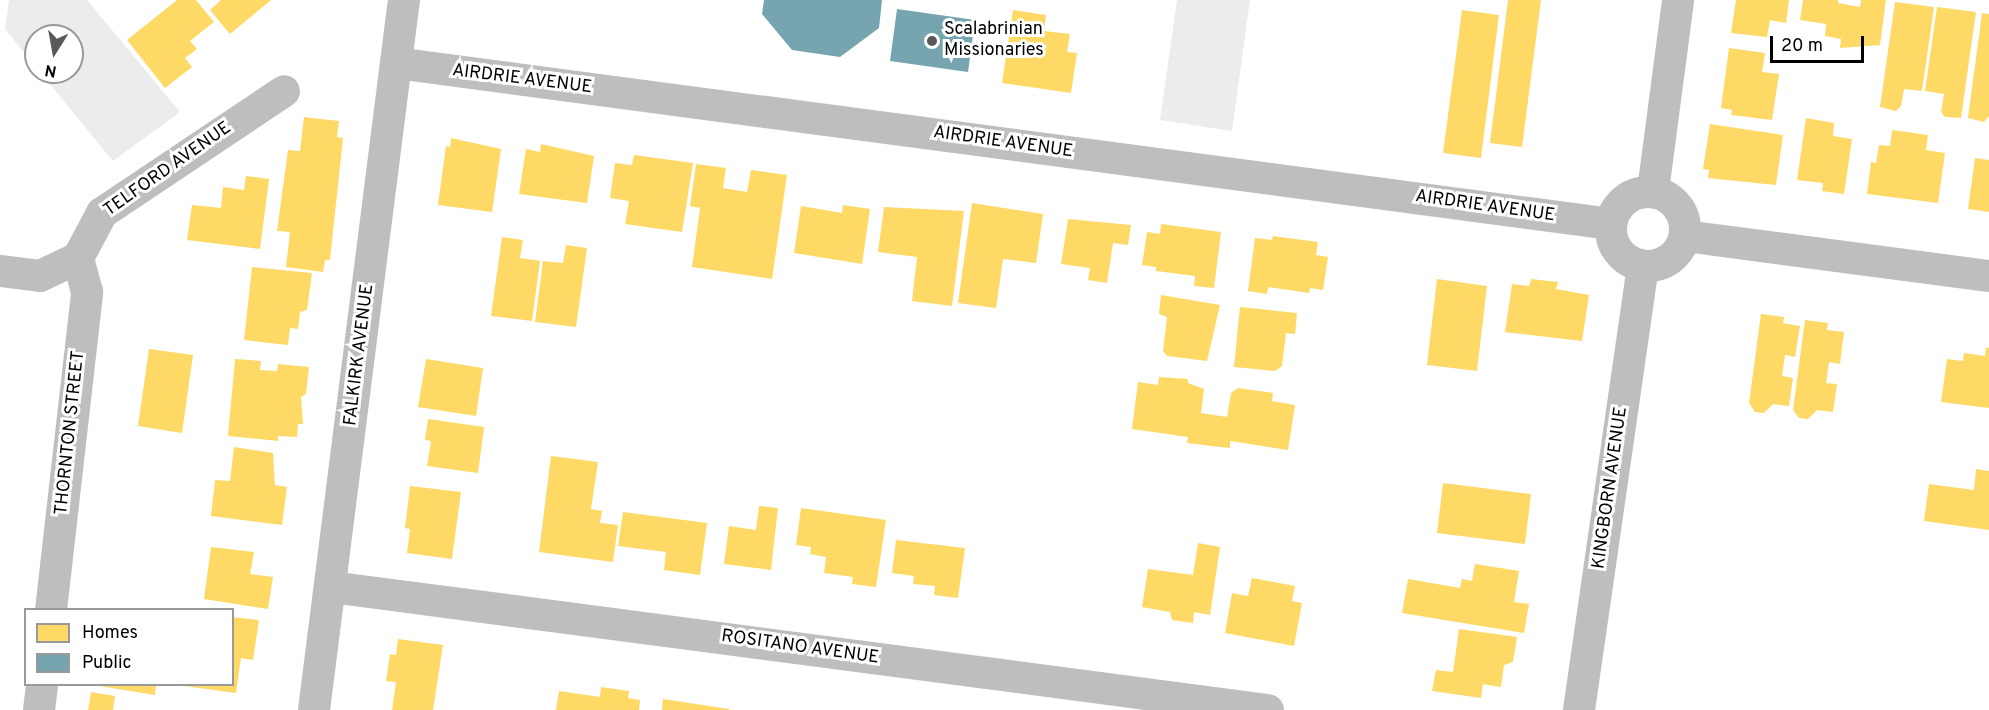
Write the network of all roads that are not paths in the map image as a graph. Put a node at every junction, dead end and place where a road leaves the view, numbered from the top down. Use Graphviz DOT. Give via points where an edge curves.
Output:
graph roads {
  1 [pos="404,0"];
  2 [pos="1678,0"];
  3 [pos="396,63"];
  4 [pos="284,91"];
  5 [pos="1653,191"];
  6 [pos="1610,224"];
  7 [pos="1685,236"];
  8 [pos="78,258"];
  9 [pos="1643,266"];
  10 [pos="0,271"];
  11 [pos="1989,276"];
  12 [pos="331,587"];
  13 [pos="51,608"];
  14 [pos="42,686"];
  15 [pos="39,710"];
  16 [pos="314,710"];
  17 [pos="1268,710"];
  18 [pos="1579,710"];
  1 -- 3 [label="street, FALKIRK AVENUE"];
  2 -- 5 [label="street"];
  3 -- 6 [label="street, AIRDRIE AVENUE"];
  3 -- 12 [label="street, FALKIRK AVENUE"];
  4 -- 8 [label="street, TELFORD AVENUE" via="102,213"];
  5 -- 6 [label="street" via="1627,197"];
  5 -- 7 [label="street" via="1679,208"];
  6 -- 9 [label="street" via="1616,250 1627,261"];
  7 -- 9 [label="street" via="1668,261"];
  7 -- 11 [label="street"];
  8 -- 10 [label="street" via="40,276"];
  8 -- 13 [label="street, THORNTON STREET" via="87,292"];
  9 -- 18 [label="street, KINGBORN AVENUE"];
  12 -- 16 [label="street, FALKIRK AVENUE"];
  12 -- 17 [label="street, ROSITANO AVENUE"];
  14 -- 15 [label="street"];
}
